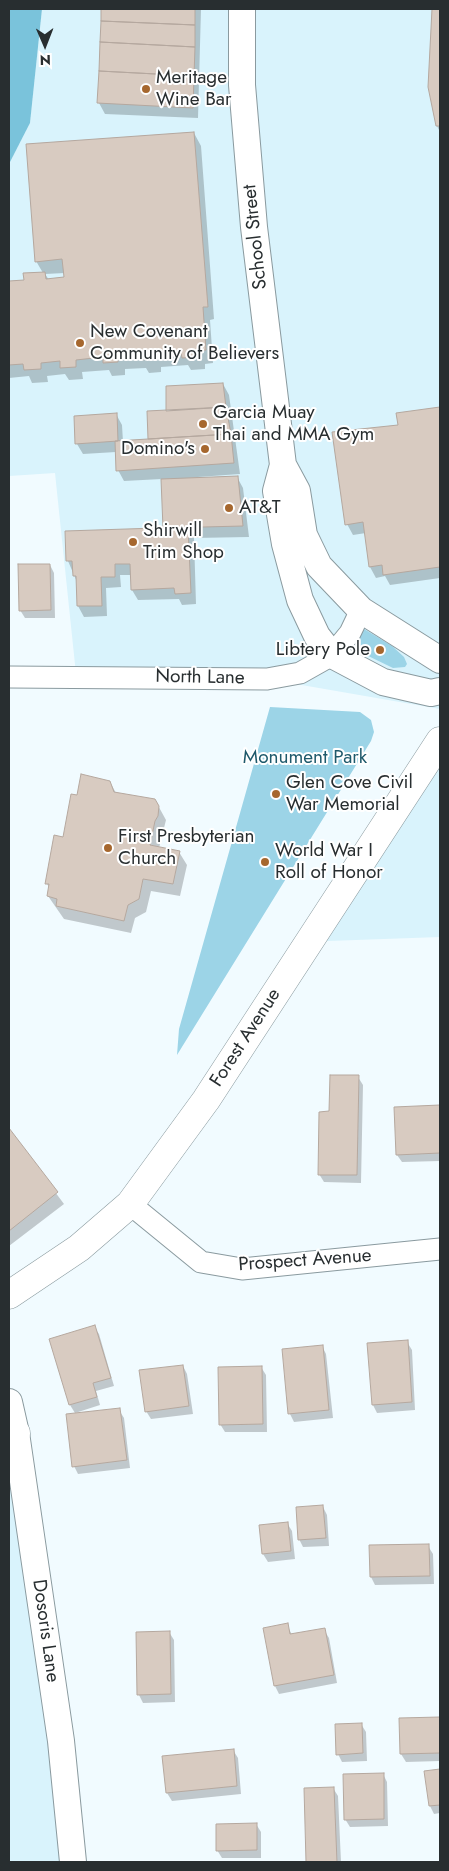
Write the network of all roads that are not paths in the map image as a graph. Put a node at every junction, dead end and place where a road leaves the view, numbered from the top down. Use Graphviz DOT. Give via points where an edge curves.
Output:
graph roads {
  1 [pos="242,9"];
  2 [pos="284,465"];
  3 [pos="361,610"];
  4 [pos="332,654"];
  5 [pos="440,660"];
  6 [pos="9,677"];
  7 [pos="440,691"];
  8 [pos="440,741"];
  9 [pos="130,1204"];
  10 [pos="440,1249"];
  11 [pos="9,1295"];
  12 [pos="9,1402"];
  13 [pos="12,1429"];
  14 [pos="73,1862"];
  1 -- 2 [label="street, School Street" via="242,84 249,169"];
  2 -- 3 [label="street, School Street" via="296,491 304,535 319,566"];
  2 -- 4 [label="street, School Street" via="276,491 285,544 300,600 317,636"];
  3 -- 4 [label="street, North Lane" via="350,633"];
  3 -- 5 [label="street, School Street"];
  4 -- 6 [label="street, North Lane" via="300,673 267,679"];
  4 -- 7 [label="street, School Street" via="383,682 431,693"];
  8 -- 9 [label="main road, Forest Avenue" via="206,1100"];
  9 -- 10 [label="street, Prospect Avenue" via="201,1262 242,1269"];
  9 -- 11 [label="main road, Forest Avenue" via="79,1248"];
  12 -- 13 [label="street, Dosoris Lane"];
  13 -- 14 [label="street, Dosoris Lane" via="61,1741"];
}
